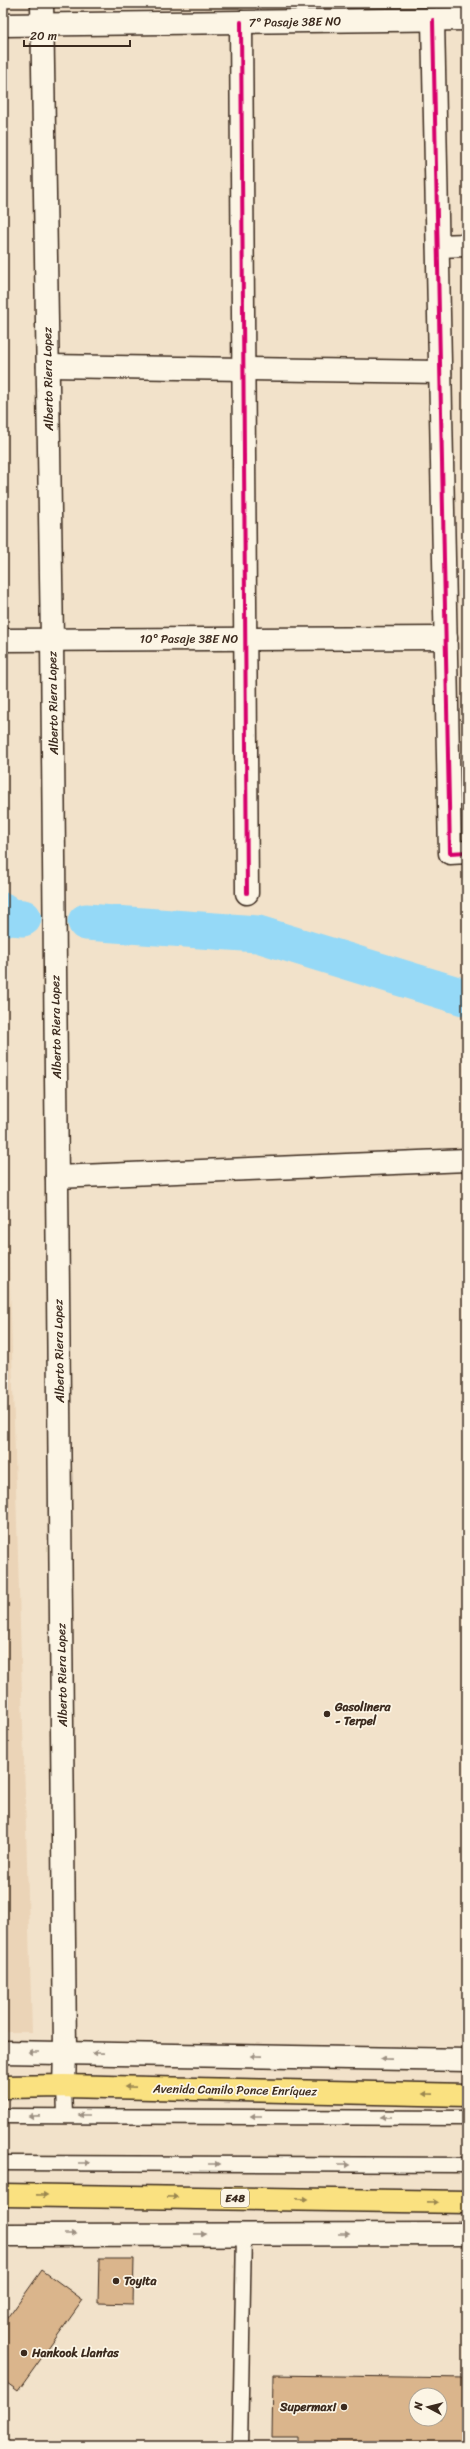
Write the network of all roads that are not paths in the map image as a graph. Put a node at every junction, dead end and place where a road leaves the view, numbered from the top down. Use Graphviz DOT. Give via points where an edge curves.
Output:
graph roads {
  1 [pos="42,3"];
  2 [pos="467,19"];
  3 [pos="433,20"];
  4 [pos="241,22"];
  5 [pos="3,25"];
  6 [pos="42,25"];
  7 [pos="467,245"];
  8 [pos="438,246"];
  9 [pos="48,366"];
  10 [pos="243,369"];
  11 [pos="440,372"];
  12 [pos="446,638"];
  13 [pos="245,639"];
  14 [pos="3,640"];
  15 [pos="52,640"];
  16 [pos="467,852"];
  17 [pos="247,893"];
  18 [pos="467,1160"];
  19 [pos="57,1177"];
  20 [pos="3,2052"];
  21 [pos="65,2052"];
  22 [pos="467,2060"];
  23 [pos="64,2086"];
  24 [pos="3,2087"];
  25 [pos="462,2092"];
  26 [pos="65,2115"];
  27 [pos="3,2116"];
  28 [pos="467,2118"];
  29 [pos="3,2163"];
  30 [pos="467,2165"];
  31 [pos="3,2194"];
  32 [pos="467,2202"];
  33 [pos="244,2234"];
  34 [pos="467,2234"];
  35 [pos="3,2235"];
  36 [pos="240,2446"];
  1 -- 6 [label="street, Alberto Riera Lopez"];
  2 -- 3 [label="street, 7° Pasaje 38E NO"];
  3 -- 4 [label="street, 7° Pasaje 38E NO"];
  3 -- 8 [label="street"];
  4 -- 6 [label="street, 7° Pasaje 38E NO"];
  4 -- 10 [label="street"];
  5 -- 6 [label="street, 7° Pasaje 38E NO"];
  6 -- 9 [label="street, Alberto Riera Lopez"];
  7 -- 8 [label="street"];
  8 -- 11 [label="street"];
  9 -- 10 [label="street"];
  9 -- 15 [label="street, Alberto Riera Lopez"];
  10 -- 11 [label="street"];
  10 -- 13 [label="street"];
  11 -- 12 [label="street"];
  12 -- 13 [label="street, 10° Pasaje 38E NO"];
  12 -- 16 [label="street" via="450,853"];
  13 -- 15 [label="street, 10° Pasaje 38E NO"];
  13 -- 17 [label="street"];
  14 -- 15 [label="street, 10° Pasaje 38E NO"];
  15 -- 19 [label="street, Alberto Riera Lopez"];
  18 -- 19 [label="street"];
  19 -- 21 [label="street, Alberto Riera Lopez"];
  21 -- 20 [label="street, one-way"];
  22 -- 21 [label="street, one-way"];
  21 -- 23 [label="street, Alberto Riera Lopez"];
  23 -- 24 [label="main road, Avenida Camilo Ponce Enríquez"];
  25 -- 23 [label="main road, Avenida Camilo Ponce Enríquez, one-way"];
  23 -- 26 [label="lane"];
  26 -- 27 [label="lane, Avenida Camilo Ponce Enríquez, one-way"];
  28 -- 26 [label="lane, Avenida Camilo Ponce Enríquez, one-way"];
  29 -- 30 [label="lane, one-way"];
  31 -- 32 [label="main road, E48, one-way"];
  33 -- 34 [label="street, one-way"];
  35 -- 33 [label="street, one-way"];
  33 -- 36 [label="lane"];
}
